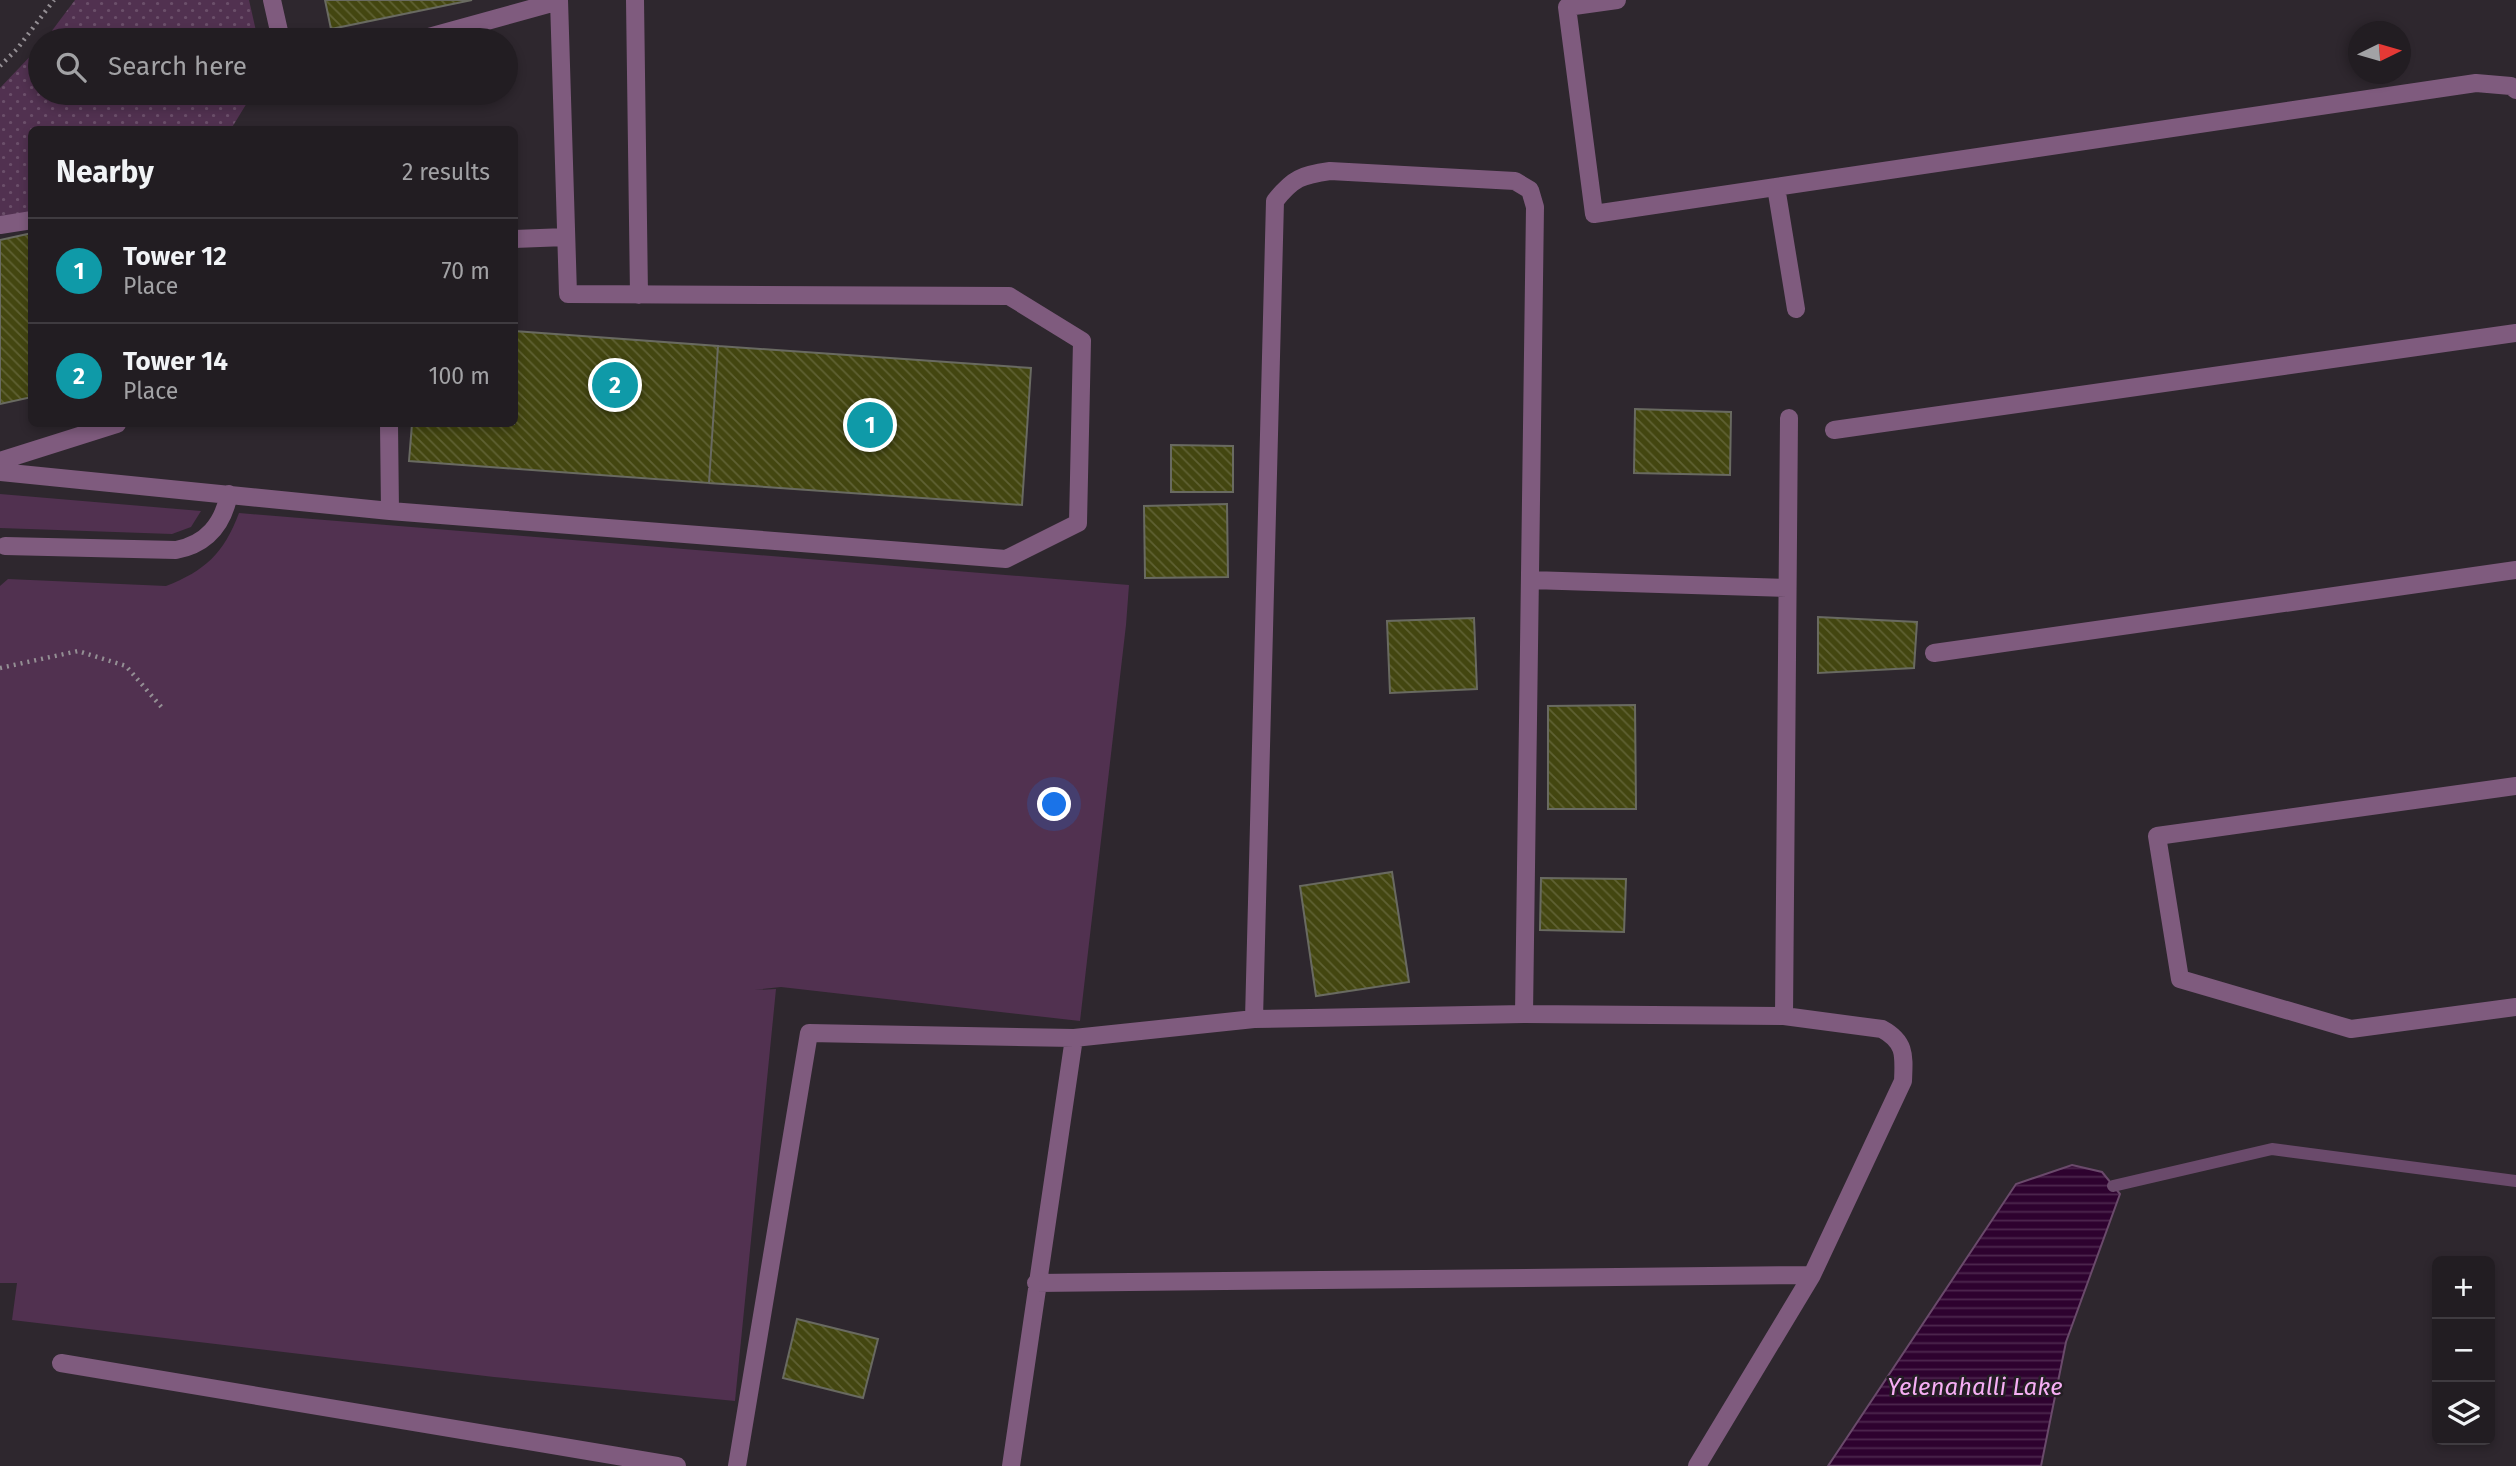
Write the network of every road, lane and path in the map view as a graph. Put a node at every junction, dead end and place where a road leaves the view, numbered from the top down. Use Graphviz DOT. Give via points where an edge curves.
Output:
graph roads {
  1 [pos="54,0"];
  2 [pos="272,0"];
  3 [pos="559,0"];
  4 [pos="635,0"];
  5 [pos="1617,0"];
  6 [pos="33,28"];
  7 [pos="278,28"];
  8 [pos="460,28"];
  9 [pos="28,34"];
  10 [pos="0,66"];
  11 [pos="2516,90"];
  12 [pos="1776,187"];
  13 [pos="28,221"];
  14 [pos="0,225"];
  15 [pos="566,237"];
  16 [pos="518,239"];
  17 [pos="639,295"];
  18 [pos="1796,309"];
  19 [pos="2516,333"];
  20 [pos="1789,418"];
  21 [pos="108,427"];
  22 [pos="389,427"];
  23 [pos="1834,430"];
  24 [pos="0,461"];
  25 [pos="0,472"];
  26 [pos="229,494"];
  27 [pos="390,510"];
  28 [pos="5,546"];
  29 [pos="2516,570"];
  30 [pos="1530,580"];
  31 [pos="1787,587"];
  32 [pos="1934,653"];
  33 [pos="0,668"];
  34 [pos="164,710"];
  35 [pos="2516,786"];
  36 [pos="2516,1007"];
  37 [pos="1524,1014"];
  38 [pos="1784,1016"];
  39 [pos="1254,1020"];
  40 [pos="1074,1038"];
  41 [pos="1812,1275"];
  42 [pos="1036,1283"];
  43 [pos="61,1363"];
  44 [pos="677,1466"];
  45 [pos="737,1466"];
  46 [pos="1011,1466"];
  47 [pos="1697,1466"];
  1 -- 6 [label="path"];
  2 -- 7 [label="street"];
  3 -- 8 [label="street"];
  3 -- 15 [label="street"];
  4 -- 17 [label="street"];
  5 -- 12 [label="street" via="1567,7 1594,214"];
  9 -- 10 [label="path"];
  11 -- 12 [label="street" via="2476,83"];
  12 -- 18 [label="street"];
  13 -- 14 [label="street"];
  15 -- 16 [label="street"];
  15 -- 17 [label="street" via="568,294"];
  17 -- 27 [label="street" via="1009,296 1082,341 1078,523 1006,559"];
  19 -- 23 [label="street"];
  20 -- 31 [label="street"];
  21 -- 24 [label="street"];
  22 -- 27 [label="street"];
  25 -- 26 [label="street"];
  26 -- 27 [label="street"];
  26 -- 28 [label="street" via="220,521 201,542 189,547"];
  29 -- 32 [label="street"];
  30 -- 31 [label="street"];
  30 -- 37 [label="street"];
  30 -- 39 [label="street" via="1535,206 1530,190 1515,181 1330,170 1289,183 1275,201"];
  31 -- 38 [label="street"];
  33 -- 34 [label="path" via="78,651 126,666"];
  35 -- 36 [label="street" via="2157,836 2180,979 2351,1030"];
  37 -- 38 [label="street"];
  37 -- 39 [label="street"];
  38 -- 41 [label="street" via="1882,1029 1902,1046 1904,1061 1903,1081"];
  39 -- 40 [label="street"];
  40 -- 42 [label="street"];
  40 -- 45 [label="street" via="809,1033"];
  41 -- 42 [label="street"];
  41 -- 47 [label="street"];
  42 -- 46 [label="street"];
  43 -- 44 [label="street"];
}
